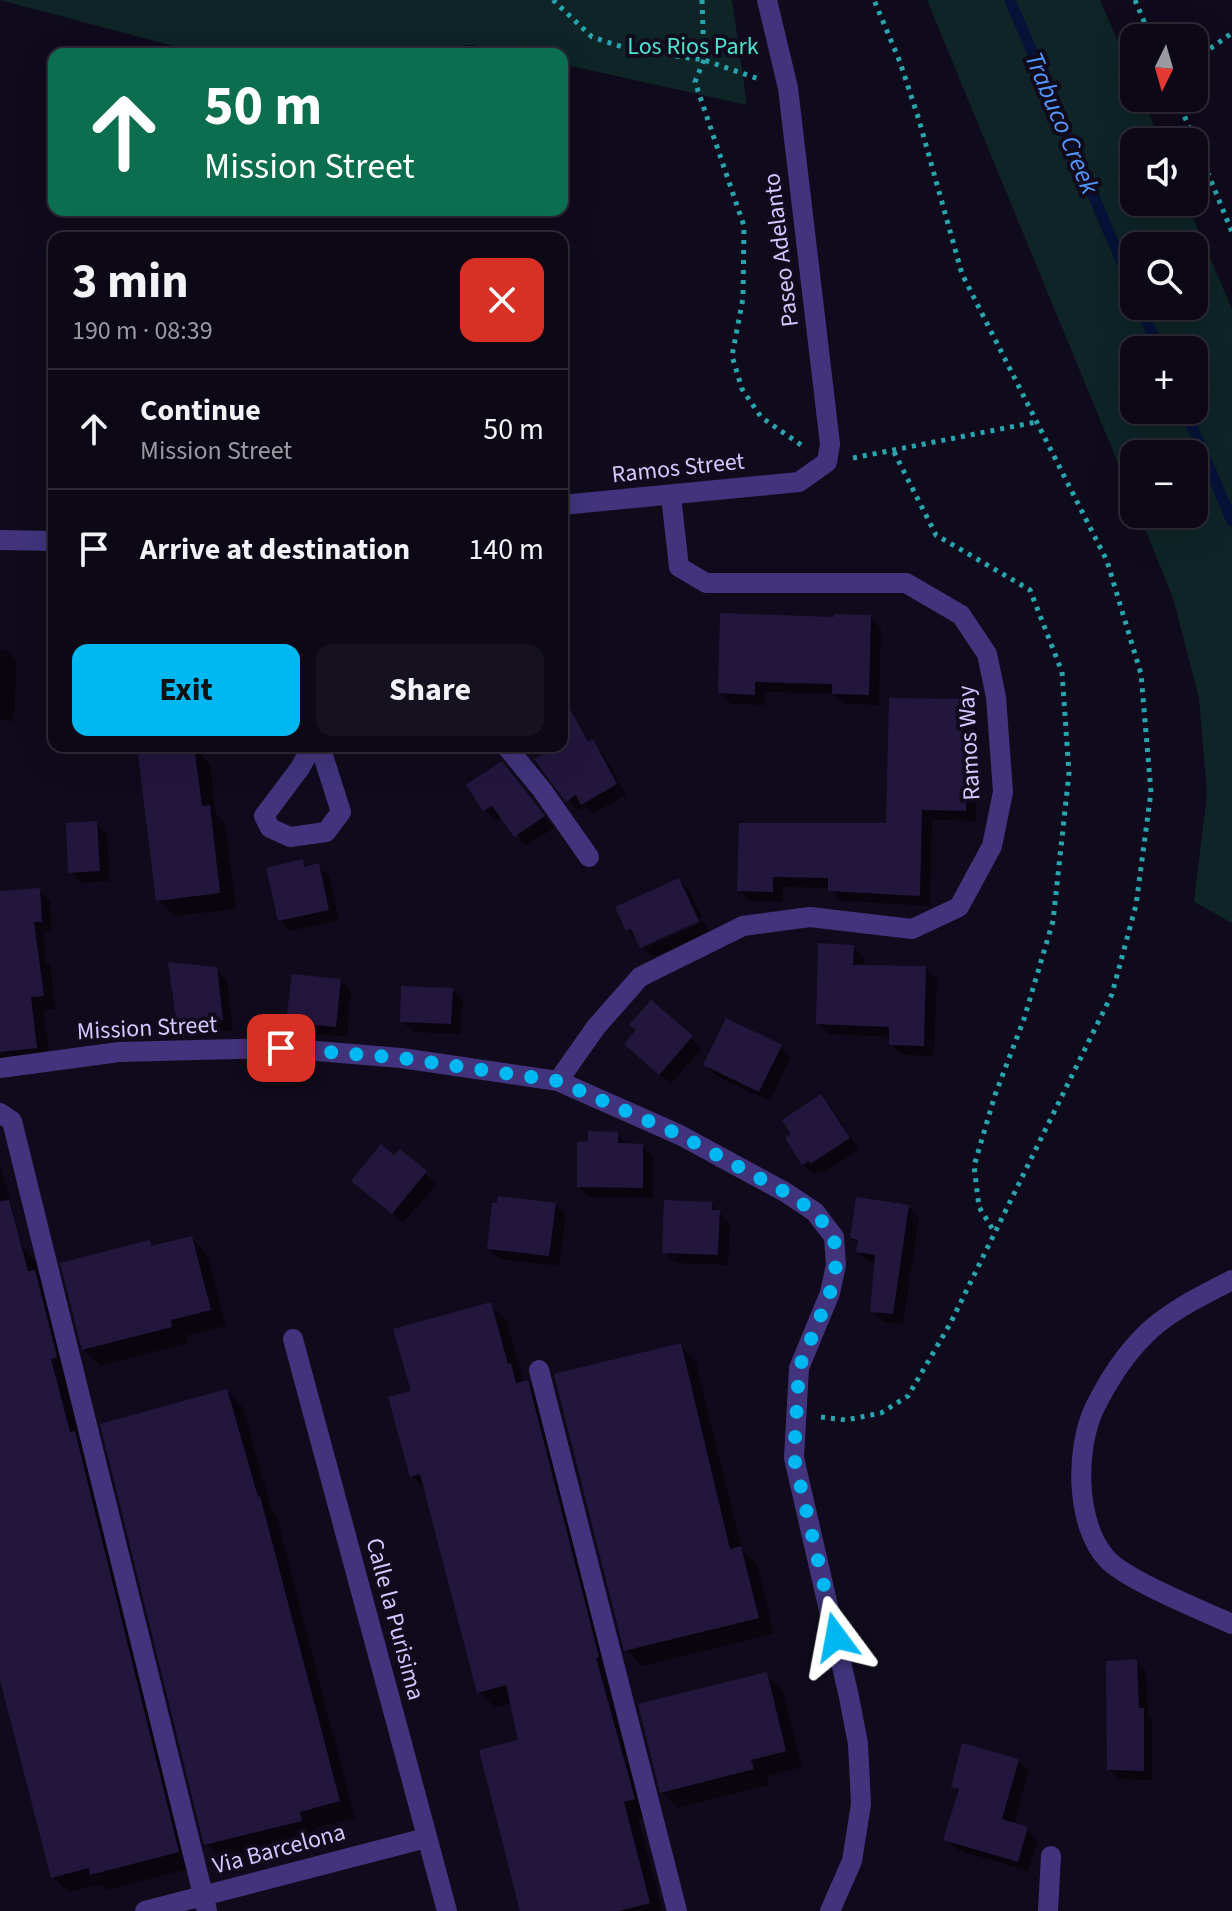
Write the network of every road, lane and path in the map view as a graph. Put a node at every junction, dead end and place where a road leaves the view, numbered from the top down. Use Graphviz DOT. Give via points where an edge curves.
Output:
graph roads {
  1 [pos="553,0"];
  2 [pos="702,0"];
  3 [pos="767,0"];
  4 [pos="1135,0"];
  5 [pos="1145,24"];
  6 [pos="1232,33"];
  7 [pos="1208,50"];
  8 [pos="704,60"];
  9 [pos="788,88"];
  10 [pos="1183,112"];
  11 [pos="1232,232"];
  12 [pos="1036,422"];
  13 [pos="827,462"];
  14 [pos="671,496"];
  15 [pos="568,505"];
  16 [pos="0,540"];
  17 [pos="48,541"];
  18 [pos="309,752"];
  19 [pos="322,752"];
  20 [pos="511,752"];
  21 [pos="589,857"];
  22 [pos="0,1068"];
  23 [pos="558,1081"];
  24 [pos="0,1113"];
  25 [pos="1232,1280"];
  26 [pos="293,1339"];
  27 [pos="539,1370"];
  28 [pos="1232,1624"];
  29 [pos="426,1838"];
  30 [pos="1051,1856"];
  31 [pos="205,1903"];
  32 [pos="145,1911"];
  33 [pos="447,1911"];
  34 [pos="677,1911"];
  35 [pos="830,1911"];
  36 [pos="1048,1911"];
  1 -- 8 [label="path" via="592,37 632,50"];
  2 -- 8 [label="path"];
  3 -- 9 [label="street, Paseo Adelanto"];
  4 -- 5 [label="path"];
  6 -- 7 [label="path"];
  8 -- 9 [label="path"];
  8 -- 13 [label="path" via="695,82 744,226 743,298 732,356 742,389 761,417"];
  9 -- 13 [label="street, Paseo Adelanto" via="830,444"];
  10 -- 11 [label="path"];
  12 -- 13 [label="path"];
  13 -- 14 [label="street, Ramos Street" via="799,482"];
  14 -- 15 [label="street, Ramos Street"];
  14 -- 23 [label="street, Ramos Way" via="679,567 706,583 906,583 961,615 987,654 1003,792 992,846 959,907 912,929 810,917 743,926 640,977"];
  16 -- 17 [label="street"];
  18 -- 19 [label="street" via="264,816 270,828 290,837 326,832 341,812"];
  20 -- 21 [label="street"];
  22 -- 23 [label="street, Mission Street" via="119,1052 281,1048 401,1058"];
  23 -- 35 [label="street, Mission Street" via="680,1135 785,1192 815,1212 834,1237 830,1293 799,1368 794,1458 858,1744 861,1804 852,1861"];
  24 -- 31 [label="street" via="12,1121"];
  25 -- 28 [label="street" via="1144,1336 1118,1369 1094,1409 1081,1480 1086,1524 1107,1559"];
  26 -- 29 [label="street, Calle la Purisima"];
  27 -- 34 [label="street"];
  29 -- 31 [label="street, Via Barcelona"];
  29 -- 33 [label="street, Calle la Purisima"];
  30 -- 36 [label="street"];
  31 -- 32 [label="street, Via Barcelona"];
}
